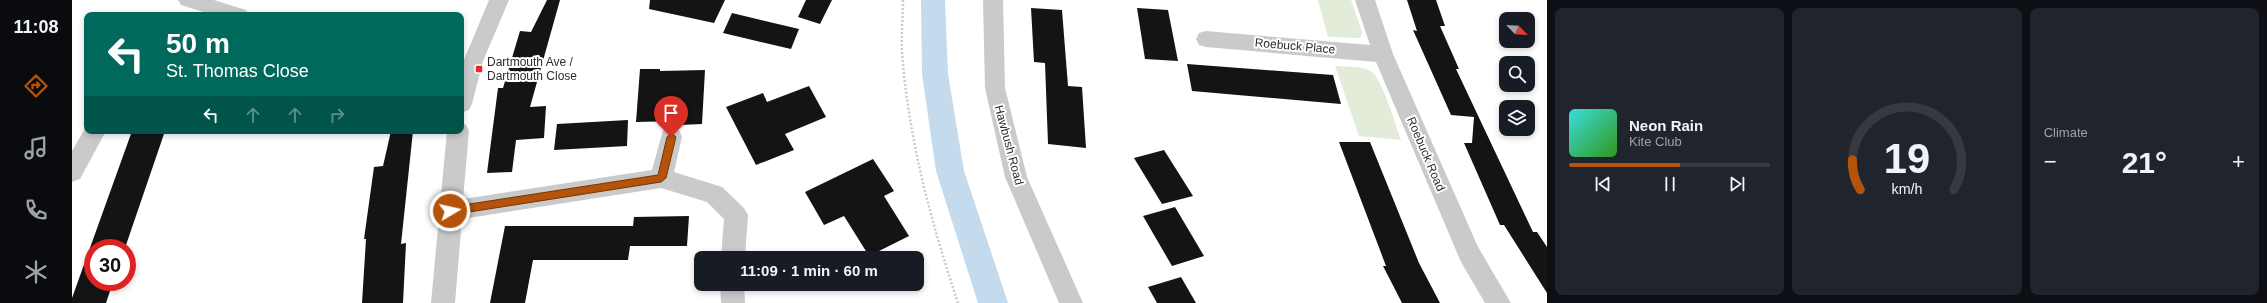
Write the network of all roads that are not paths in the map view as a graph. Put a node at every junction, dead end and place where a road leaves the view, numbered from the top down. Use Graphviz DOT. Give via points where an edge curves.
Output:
graph roads {
  1 [pos="188,0"];
  2 [pos="499,0"];
  3 [pos="993,0"];
  4 [pos="1364,0"];
  5 [pos="227,12"];
  6 [pos="1206,39"];
  7 [pos="1383,54"];
  8 [pos="467,60"];
  9 [pos="464,82"];
  10 [pos="93,134"];
  11 [pos="458,134"];
  12 [pos="671,137"];
  13 [pos="72,172"];
  14 [pos="661,178"];
  15 [pos="450,211"];
  16 [pos="733,251"];
  17 [pos="732,291"];
  18 [pos="443,303"];
  19 [pos="733,303"];
  20 [pos="1071,303"];
  21 [pos="1499,303"];
  1 -- 5 [label="street"];
  2 -- 8 [label="street"];
  3 -- 20 [label="street, Hawbush Road" via="995,88 1016,177"];
  4 -- 7 [label="street, Roebuck Road"];
  6 -- 7 [label="street, Roebuck Place"];
  7 -- 21 [label="street, Roebuck Road" via="1469,254"];
  8 -- 9 [label="street"];
  10 -- 13 [label="street"];
  11 -- 15 [label="street"];
  12 -- 14 [label="street"];
  14 -- 15 [label="street"];
  14 -- 16 [label="street" via="714,194 736,215"];
  15 -- 18 [label="street"];
  17 -- 19 [label="street"];
}
